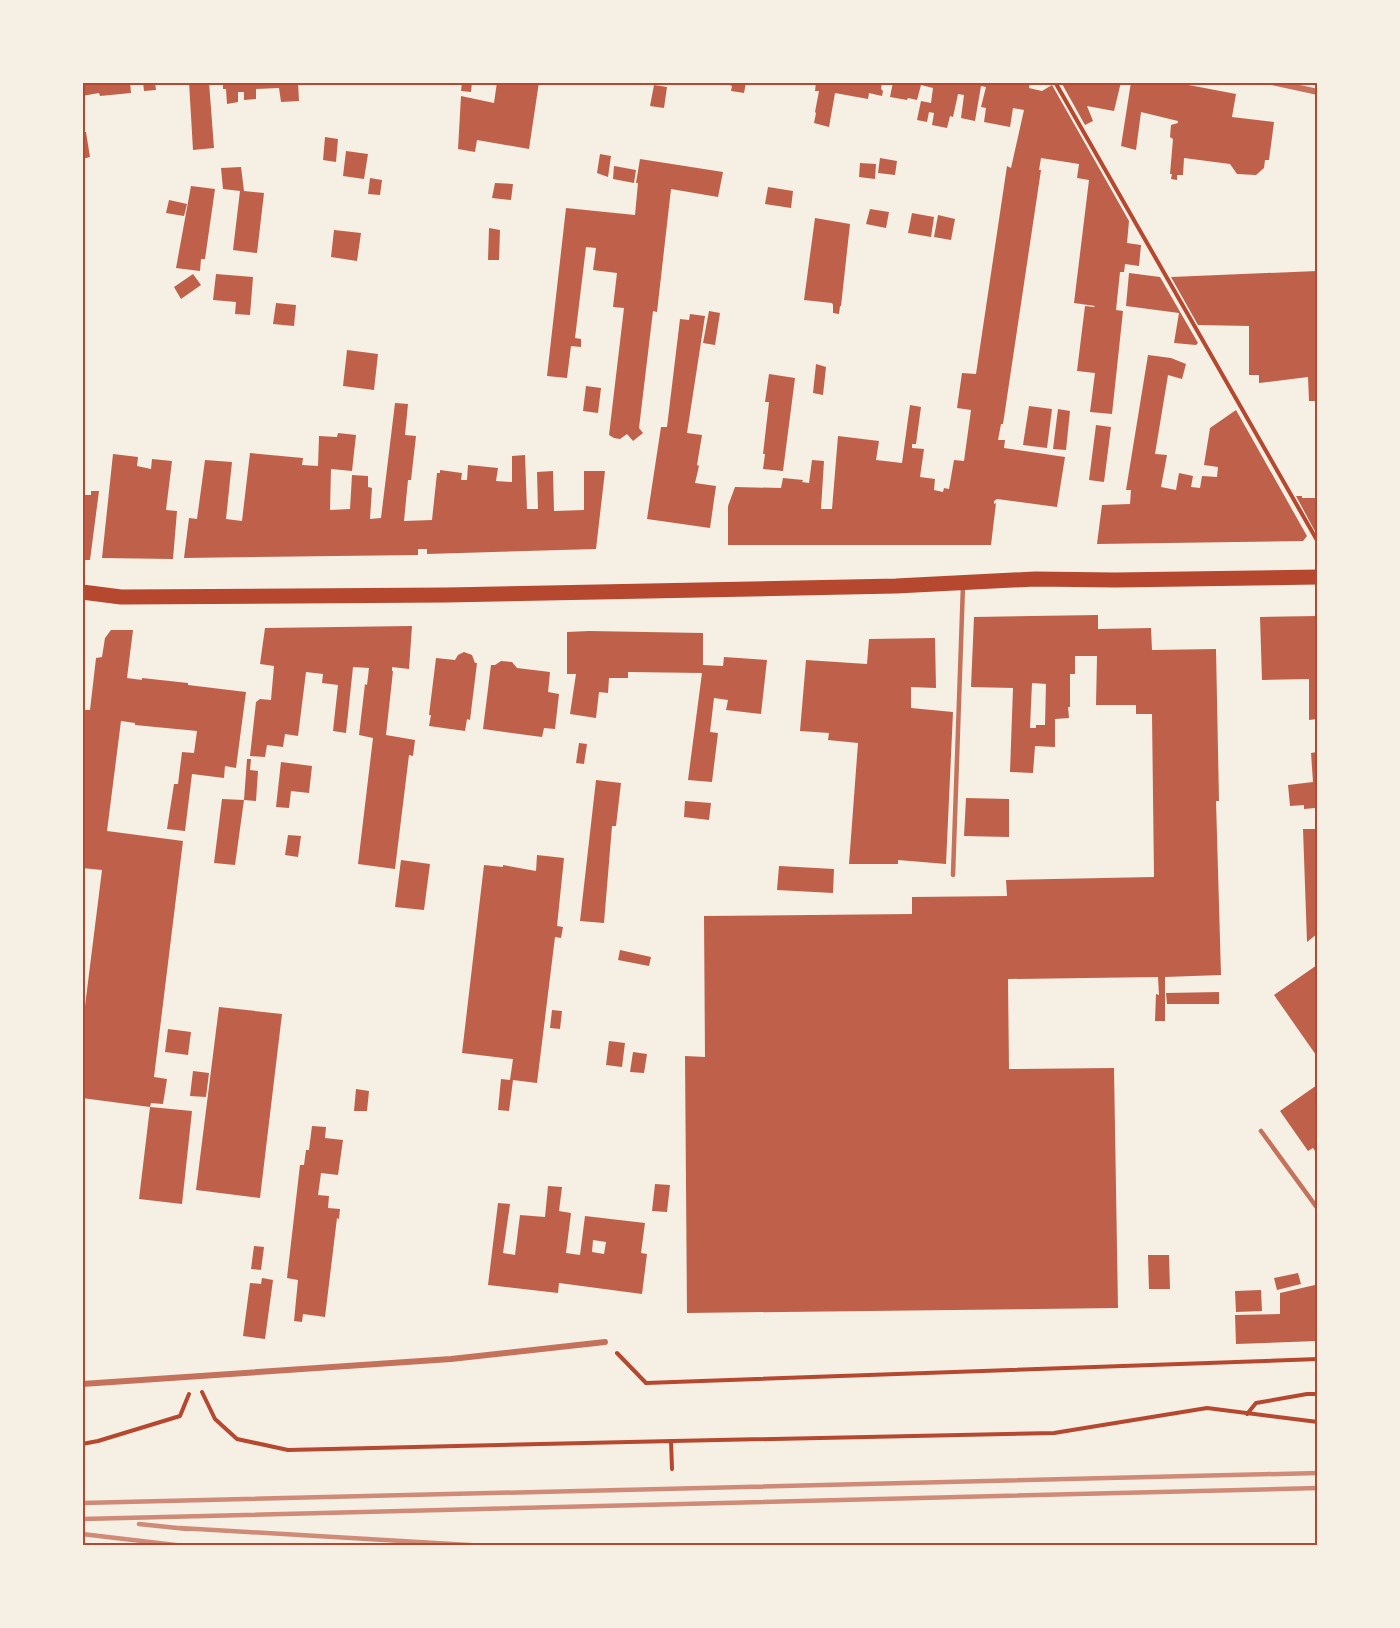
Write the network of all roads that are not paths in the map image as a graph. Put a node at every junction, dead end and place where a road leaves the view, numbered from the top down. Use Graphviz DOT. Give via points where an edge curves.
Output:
graph roads {
  1 [pos="1272,82"];
  2 [pos="1317,92"];
  3 [pos="1317,577"];
  4 [pos="963,583"];
  5 [pos="82,592"];
  6 [pos="953,875"];
  7 [pos="1261,1131"];
  8 [pos="1317,1209"];
  9 [pos="605,1342"];
  10 [pos="82,1384"];
  1 -- 2 [label="street"];
  3 -- 4 [label="main road"];
  4 -- 5 [label="main road" via="446,595 131,597"];
  4 -- 6 [label="lane"];
  7 -- 8 [label="lane"];
  9 -- 10 [label="street" via="451,1359"];
}
